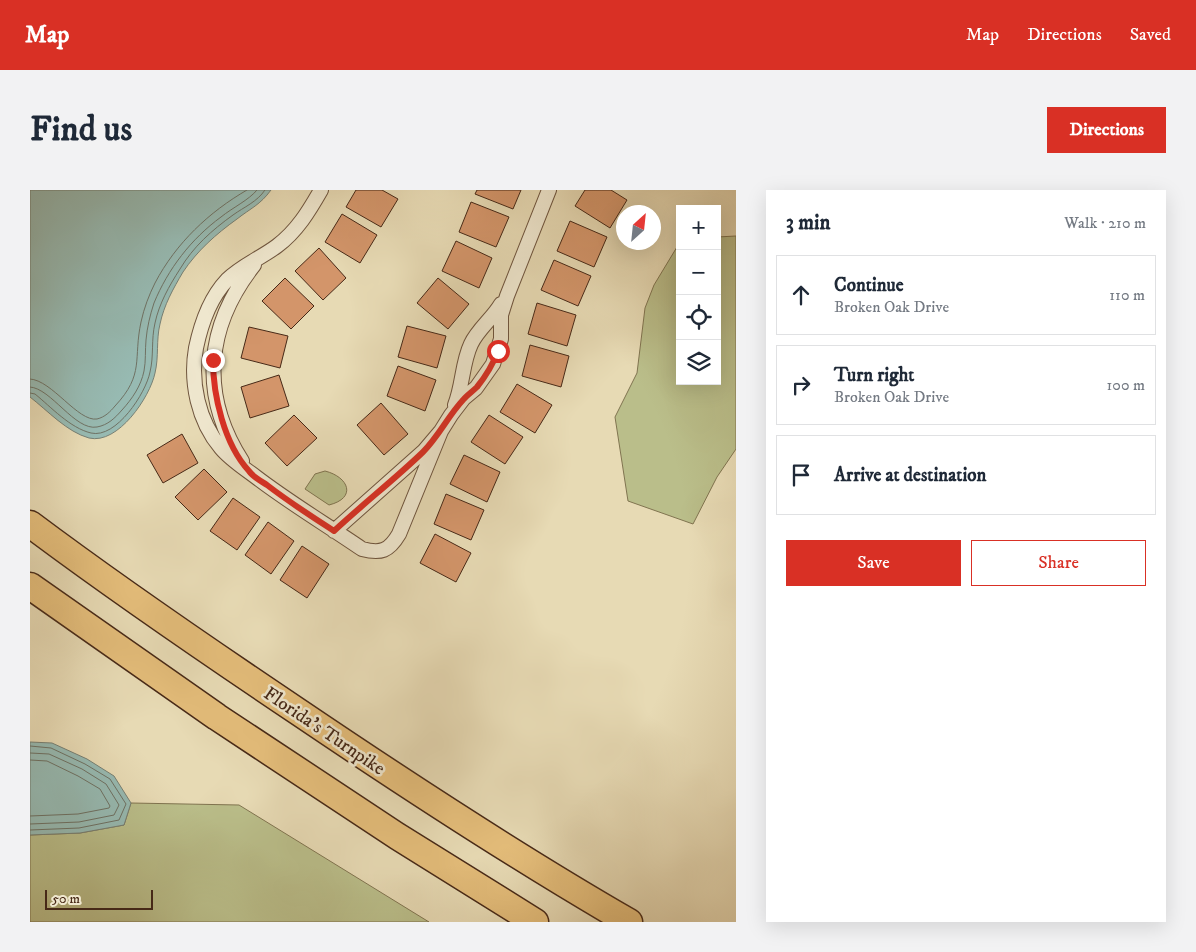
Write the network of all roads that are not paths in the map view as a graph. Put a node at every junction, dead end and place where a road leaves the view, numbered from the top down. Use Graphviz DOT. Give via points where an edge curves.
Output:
graph roads {
  1 [pos="321,190"];
  2 [pos="549,190"];
  3 [pos="507,296"];
  4 [pos="451,414"];
  5 [pos="441,431"];
  6 [pos="30,524"];
  7 [pos="334,531"];
  8 [pos="30,586"];
  9 [pos="535,922"];
  10 [pos="629,922"];
  1 -- 7 [label="street" via="297,228 261,257 234,292 221,325 213,360 219,409 233,447 249,472"];
  2 -- 3 [label="street"];
  3 -- 4 [label="street" via="470,346 459,396"];
  3 -- 4 [label="street" via="501,315 501,338 493,364"];
  4 -- 5 [label="street"];
  5 -- 7 [label="street" via="424,451"];
  5 -- 7 [label="street" via="399,534 390,546 374,552 362,549"];
  6 -- 10 [label="highway, Florida's Turnpike" via="80,562 431,801"];
  8 -- 9 [label="highway" via="217,718"];
}
